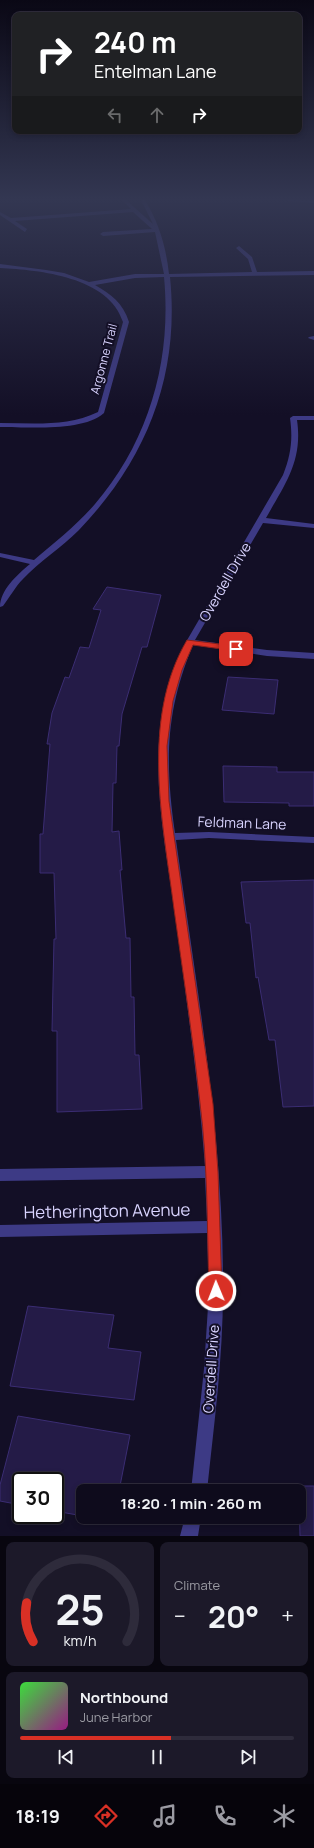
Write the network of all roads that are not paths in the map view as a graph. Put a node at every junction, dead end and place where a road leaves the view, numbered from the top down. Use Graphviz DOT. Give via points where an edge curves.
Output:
graph roads {
  1 [pos="42,272"];
  2 [pos="167,272"];
  3 [pos="314,273"];
  4 [pos="255,274"];
  5 [pos="167,275"];
  6 [pos="90,284"];
  7 [pos="314,418"];
  8 [pos="0,425"];
  9 [pos="261,520"];
  10 [pos="314,526"];
  11 [pos="0,555"];
  12 [pos="37,563"];
  13 [pos="0,604"];
  14 [pos="190,642"];
  15 [pos="314,656"];
  16 [pos="170,837"];
  17 [pos="314,840"];
  18 [pos="212,1172"];
  19 [pos="0,1174"];
  20 [pos="214,1226"];
  21 [pos="0,1231"];
  22 [pos="200,1484"];
  23 [pos="192,1524"];
  24 [pos="189,1536"];
  1 -- 6 [label="street, Argonne Trail"];
  2 -- 5 [label="street"];
  3 -- 4 [label="street"];
  4 -- 5 [label="street"];
  5 -- 6 [label="street" via="136,276"];
  5 -- 12 [label="street" via="170,332 165,372 149,422 128,466 101,500 76,528"];
  6 -- 8 [label="street, Argonne Trail" via="117,303 126,322 101,414 74,424"];
  7 -- 9 [label="street, Overdell Drive" via="293,418 295,456"];
  9 -- 10 [label="street"];
  9 -- 14 [label="street, Overdell Drive"];
  11 -- 12 [label="street"];
  12 -- 13 [label="street" via="21,577"];
  14 -- 15 [label="street" via="267,653"];
  14 -- 16 [label="street, Overdell Drive" via="169,701 163,746 164,801"];
  16 -- 17 [label="street, Feldman Lane" via="209,835"];
  16 -- 18 [label="street, Overdell Drive" via="207,1104"];
  18 -- 19 [label="street"];
  18 -- 20 [label="street, Overdell Drive"];
  20 -- 21 [label="street, Hetherington Avenue"];
  20 -- 22 [label="street, Overdell Drive" via="216,1291 212,1369"];
  23 -- 24 [label="street"];
}
